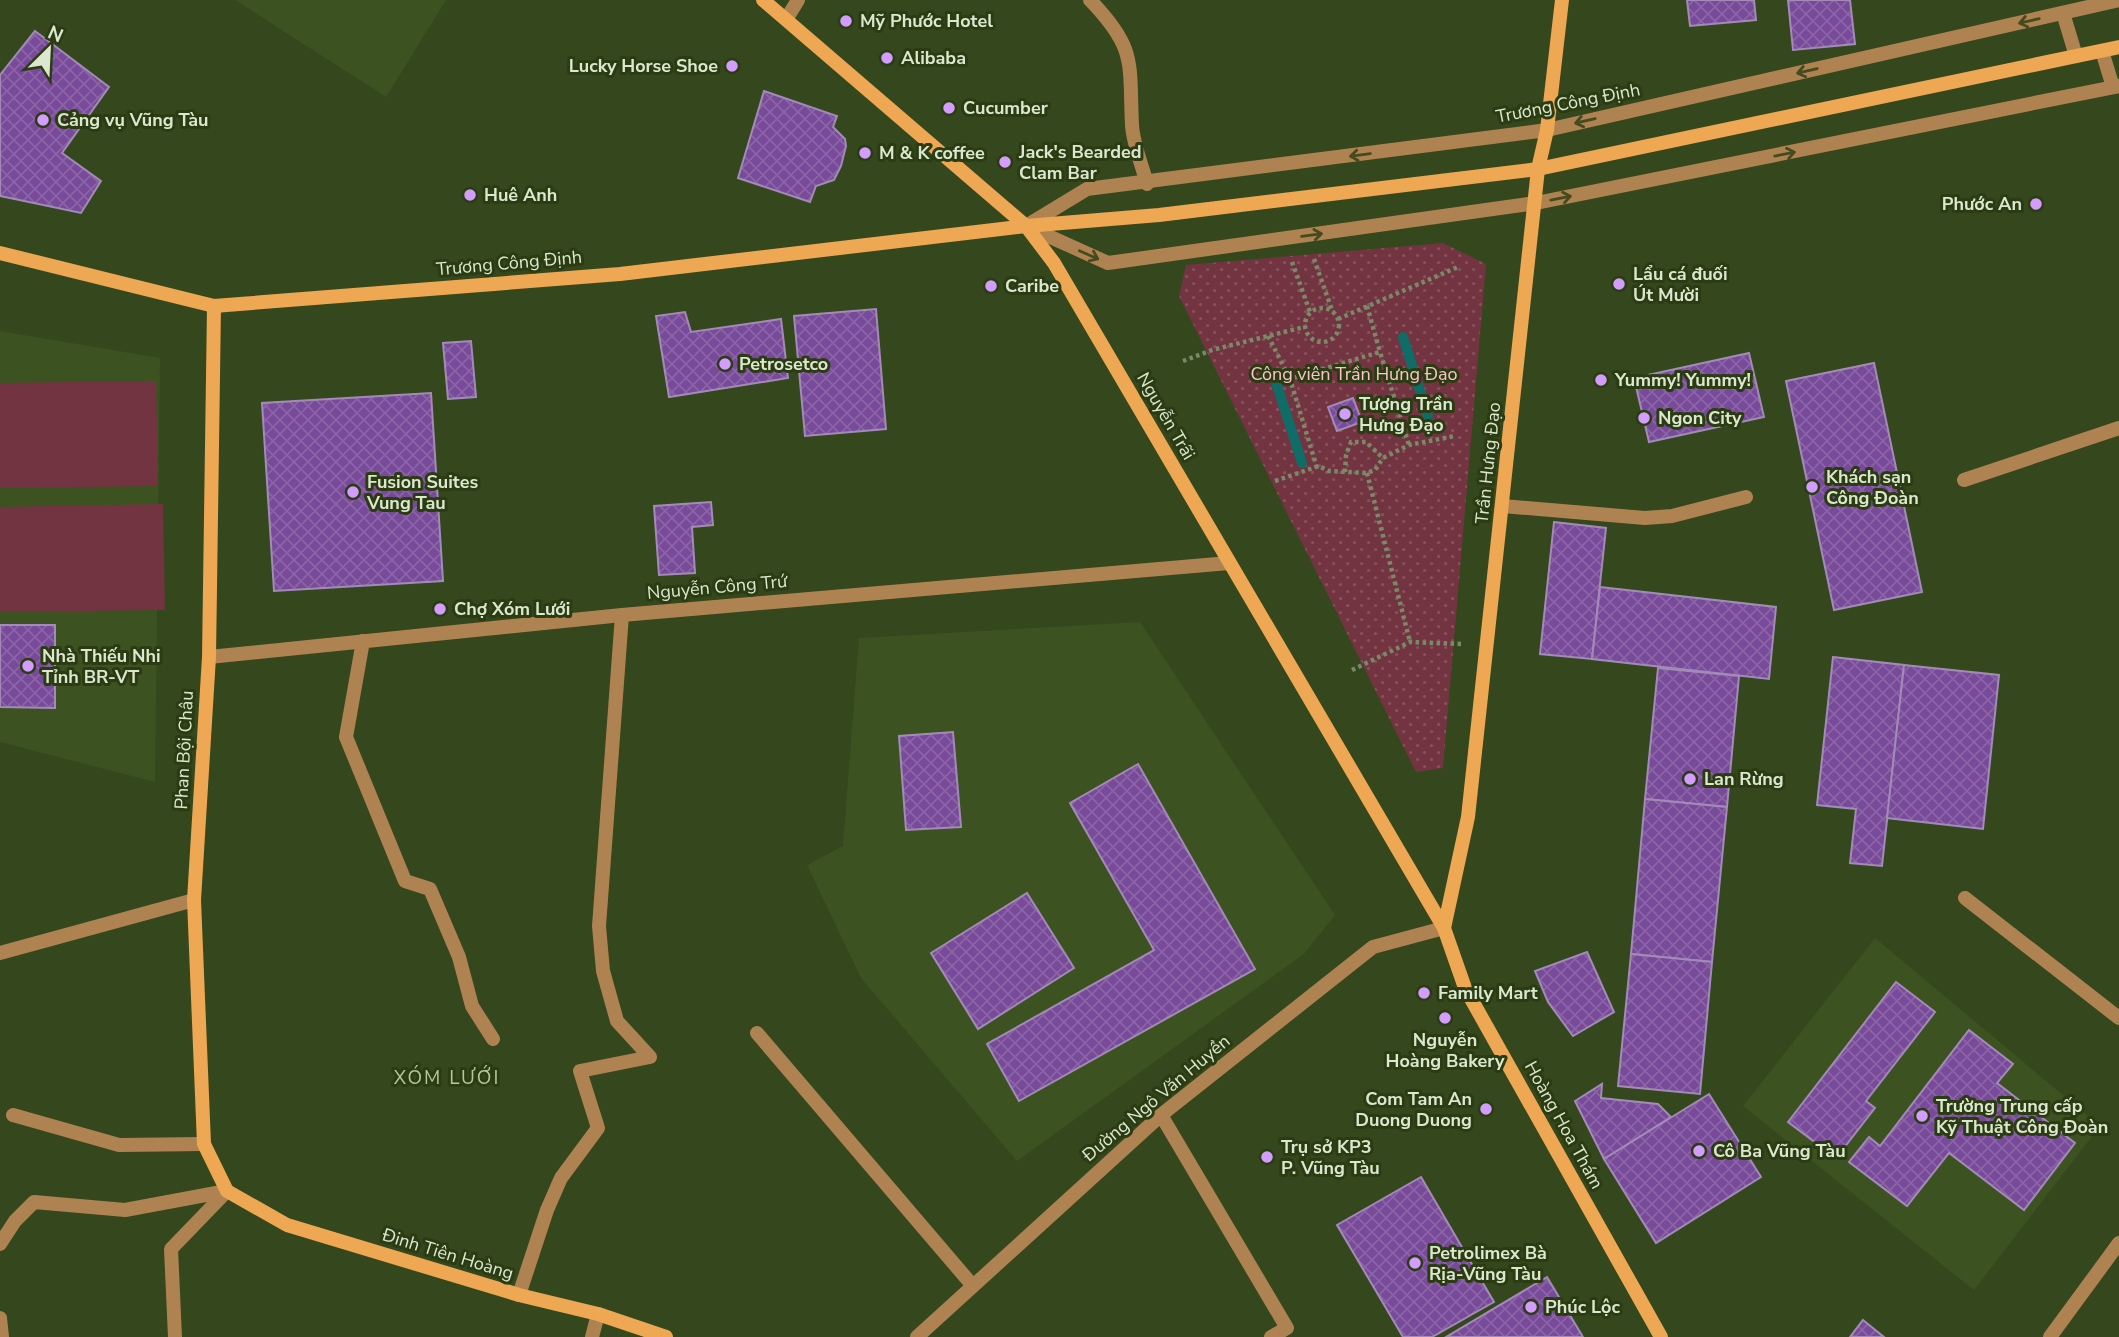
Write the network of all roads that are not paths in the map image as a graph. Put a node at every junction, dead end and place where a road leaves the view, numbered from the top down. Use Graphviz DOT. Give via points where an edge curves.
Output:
graph roads {
  1 [pos="763,0"];
  2 [pos="797,0"];
  3 [pos="1090,0"];
  4 [pos="1562,0"];
  5 [pos="2119,0"];
  6 [pos="2063,13"];
  7 [pos="787,18"];
  8 [pos="2119,47"];
  9 [pos="2102,51"];
  10 [pos="2076,57"];
  11 [pos="2116,87"];
  12 [pos="1547,130"];
  13 [pos="1538,169"];
  14 [pos="1147,184"];
  15 [pos="1536,203"];
  16 [pos="1026,226"];
  17 [pos="0,253"];
  18 [pos="214,306"];
  19 [pos="2119,428"];
  20 [pos="1964,480"];
  21 [pos="1746,497"];
  22 [pos="1502,506"];
  23 [pos="1229,563"];
  24 [pos="622,615"];
  25 [pos="363,641"];
  26 [pos="209,657"];
  27 [pos="1965,898"];
  28 [pos="194,900"];
  29 [pos="1444,928"];
  30 [pos="0,953"];
  31 [pos="2119,1018"];
  32 [pos="757,1033"];
  33 [pos="493,1040"];
  34 [pos="13,1115"];
  35 [pos="1161,1115"];
  36 [pos="204,1144"];
  37 [pos="227,1191"];
  38 [pos="2119,1243"];
  39 [pos="0,1244"];
  40 [pos="973,1286"];
  41 [pos="519,1295"];
  42 [pos="598,1314"];
  43 [pos="0,1318"];
  44 [pos="2,1337"];
  45 [pos="175,1337"];
  46 [pos="592,1337"];
  47 [pos="666,1337"];
  48 [pos="917,1337"];
  49 [pos="1271,1337"];
  50 [pos="1661,1337"];
  51 [pos="2050,1337"];
  1 -- 7 [label="main road, Nguyễn Trãi"];
  2 -- 7 [label="street"];
  3 -- 14 [label="street" via="1112,23 1127,50 1133,84 1132,127"];
  4 -- 12 [label="main road, Trần Hưng Đạo"];
  5 -- 6 [label="street, Trương Công Định"];
  6 -- 10 [label="street"];
  6 -- 12 [label="street, Trương Công Định, one-way"];
  7 -- 16 [label="main road, Nguyễn Trãi"];
  8 -- 9 [label="main road, Trương Công Định"];
  9 -- 10 [label="main road, Trương Công Định"];
  9 -- 11 [label="street"];
  10 -- 13 [label="main road, Trương Công Định"];
  15 -- 11 [label="street, one-way"];
  12 -- 13 [label="main road, Trần Hưng Đạo"];
  12 -- 14 [label="street, Trương Công Định, one-way"];
  13 -- 15 [label="main road, Trần Hưng Đạo"];
  13 -- 16 [label="main road, Trương Công Định" via="1159,215"];
  14 -- 16 [label="street, Trương Công Định" via="1087,190"];
  16 -- 15 [label="street, one-way" via="1108,264"];
  15 -- 22 [label="main road, Trần Hưng Đạo"];
  16 -- 18 [label="main road, Trương Công Định" via="620,274"];
  16 -- 23 [label="main road, Nguyễn Trãi" via="1054,263"];
  17 -- 18 [label="main road, Trương Công Định"];
  18 -- 26 [label="main road, Phan Bội Châu"];
  19 -- 20 [label="street"];
  21 -- 22 [label="street" via="1672,516 1645,518"];
  22 -- 29 [label="main road, Trần Hưng Đạo" via="1468,817"];
  23 -- 24 [label="street, Nguyễn Công Trứ"];
  23 -- 29 [label="main road, Nguyễn Trãi"];
  24 -- 25 [label="street, Nguyễn Công Trứ"];
  24 -- 41 [label="street" via="599,926 603,971 617,1021 650,1057 580,1071 598,1128 561,1178"];
  25 -- 26 [label="street, Nguyễn Công Trứ"];
  25 -- 33 [label="street" via="346,737 405,881 430,889 459,957 472,1006"];
  26 -- 28 [label="main road, Phan Bội Châu"];
  27 -- 31 [label="street"];
  28 -- 30 [label="street"];
  28 -- 36 [label="main road, Phan Bội Châu"];
  29 -- 35 [label="street, Đường Ngô Văn Huyền" via="1373,947"];
  29 -- 50 [label="main road, Hoàng Hoa Thám" via="1465,988"];
  32 -- 40 [label="street"];
  34 -- 36 [label="street" via="119,1145"];
  35 -- 40 [label="street, Đường Ngô Văn Huyền"];
  35 -- 49 [label="street" via="1287,1328"];
  36 -- 37 [label="main road, Phan Bội Châu"];
  37 -- 39 [label="street" via="125,1210 34,1202"];
  37 -- 41 [label="main road, Đinh Tiên Hoàng" via="287,1225"];
  37 -- 45 [label="street" via="171,1249"];
  38 -- 51 [label="street"];
  40 -- 48 [label="street, Đường Ngô Văn Huyền"];
  41 -- 42 [label="main road, Đinh Tiên Hoàng"];
  42 -- 46 [label="street"];
  42 -- 47 [label="main road, Đinh Tiên Hoàng"];
  43 -- 44 [label="street"];
}
